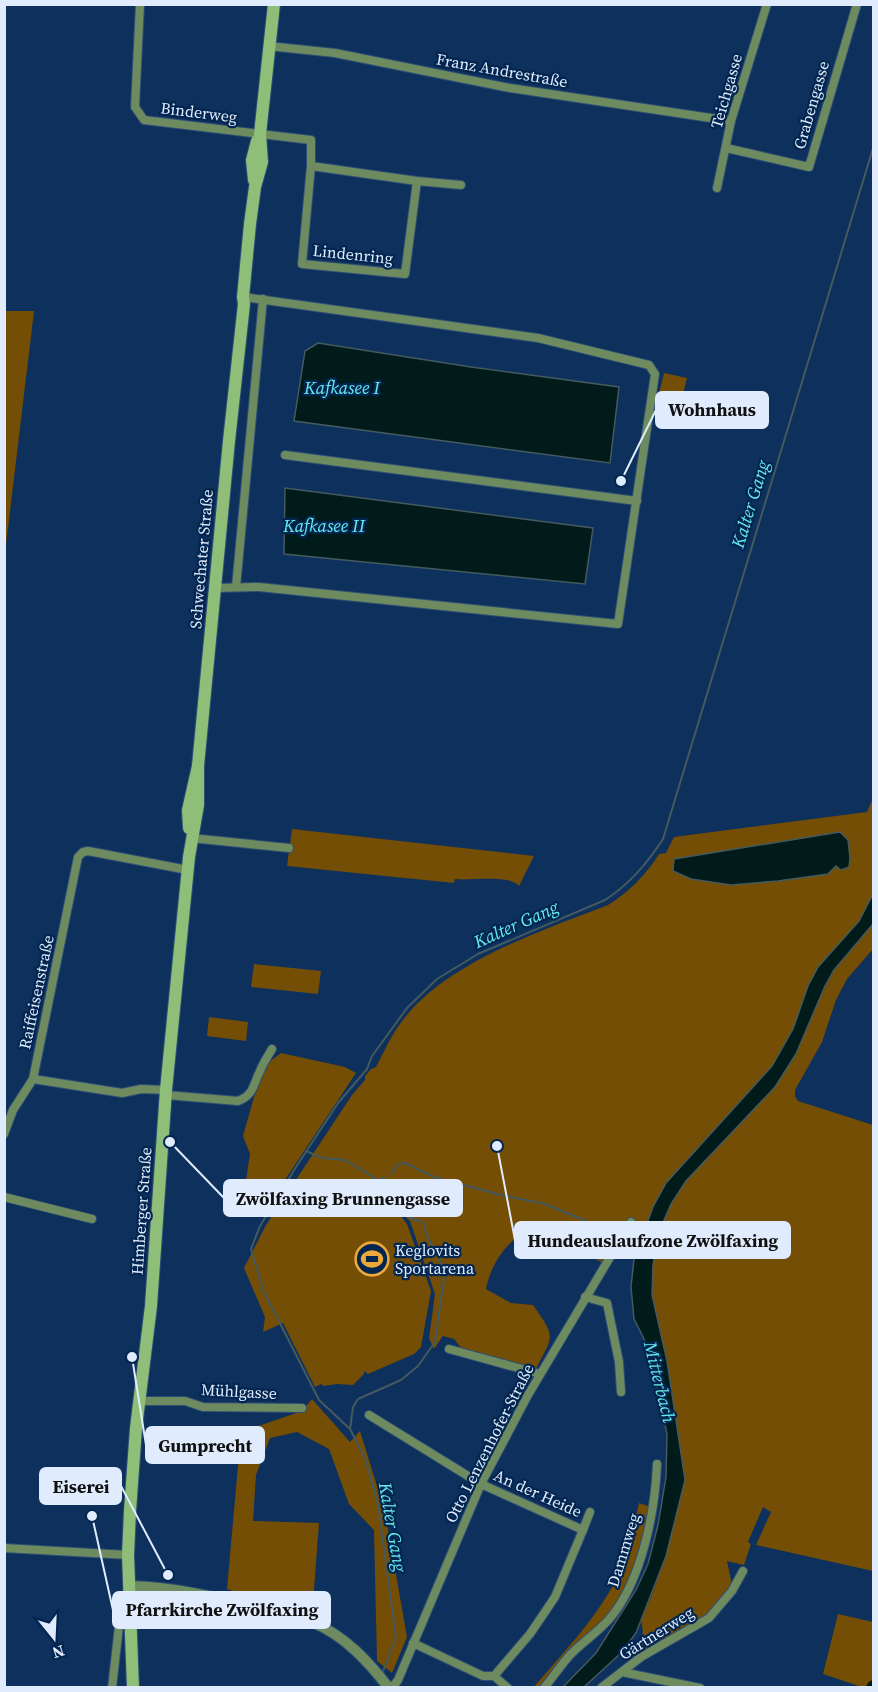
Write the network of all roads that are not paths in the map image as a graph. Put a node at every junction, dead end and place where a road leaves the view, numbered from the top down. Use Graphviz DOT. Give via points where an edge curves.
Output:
graph roads {
  1 [pos="141,4"];
  2 [pos="274,4"];
  3 [pos="768,4"];
  4 [pos="857,4"];
  5 [pos="268,46"];
  6 [pos="731,121"];
  7 [pos="260,134"];
  8 [pos="726,148"];
  9 [pos="311,166"];
  10 [pos="417,180"];
  11 [pos="460,185"];
  12 [pos="717,188"];
  13 [pos="243,297"];
  14 [pos="263,299"];
  15 [pos="285,455"];
  16 [pos="637,501"];
  17 [pos="236,587"];
  18 [pos="215,588"];
  19 [pos="191,838"];
  20 [pos="289,848"];
  21 [pos="188,870"];
  22 [pos="272,1049"];
  23 [pos="33,1079"];
  24 [pos="166,1093"];
  25 [pos="4,1134"];
  26 [pos="4,1197"];
  27 [pos="92,1220"];
  28 [pos="631,1222"];
  29 [pos="585,1298"];
  30 [pos="449,1349"];
  31 [pos="540,1374"];
  32 [pos="621,1392"];
  33 [pos="139,1401"];
  34 [pos="302,1408"];
  35 [pos="369,1415"];
  36 [pos="657,1464"];
  37 [pos="481,1484"];
  38 [pos="590,1512"];
  39 [pos="583,1530"];
  40 [pos="4,1548"];
  41 [pos="128,1556"];
  42 [pos="743,1571"];
  43 [pos="129,1586"];
  44 [pos="130,1610"];
  45 [pos="412,1643"];
  46 [pos="622,1672"];
  47 [pos="494,1676"];
  48 [pos="112,1688"];
  49 [pos="133,1688"];
  50 [pos="390,1688"];
  51 [pos="508,1688"];
  52 [pos="544,1688"];
  53 [pos="601,1688"];
  54 [pos="700,1688"];
  1 -- 7 [label="street, Binderweg" via="135,107 144,120"];
  2 -- 5 [label="main road, Schwechater Straße"];
  3 -- 6 [label="street, Teichgasse"];
  4 -- 8 [label="street, Grabengasse" via="809,167"];
  5 -- 6 [label="street, Franz Andrestraße" via="335,53 510,88"];
  5 -- 7 [label="main road, Schwechater Straße"];
  6 -- 8 [label="street, Teichgasse"];
  7 -- 9 [label="street, Lindenring" via="311,140"];
  7 -- 13 [label="main road, Schwechater Straße" via="262,162 255,187"];
  8 -- 12 [label="street, Teichgasse"];
  9 -- 10 [label="street"];
  9 -- 10 [label="street, Lindenring" via="302,264 405,274"];
  10 -- 11 [label="street"];
  13 -- 14 [label="street"];
  13 -- 18 [label="main road, Schwechater Straße"];
  14 -- 16 [label="street" via="538,338 649,365 655,374"];
  14 -- 17 [label="street"];
  15 -- 16 [label="street"];
  16 -- 17 [label="street" via="618,624"];
  17 -- 18 [label="street"];
  18 -- 19 [label="main road, Schwechater Straße" via="198,766 188,810"];
  19 -- 20 [label="street"];
  19 -- 21 [label="main road, Himberger Straße"];
  21 -- 23 [label="street, Raiffeisenstraße" via="88,851 78,857"];
  21 -- 24 [label="main road, Himberger Straße"];
  22 -- 24 [label="street" via="246,1098 238,1101"];
  23 -- 24 [label="street" via="122,1093 141,1089"];
  23 -- 25 [label="street, Raiffeisenstraße" via="13,1110"];
  24 -- 33 [label="main road, Himberger Straße" via="151,1306"];
  26 -- 27 [label="street"];
  28 -- 29 [label="street, Otto Lenzenhofer-Straße"];
  29 -- 31 [label="street, Otto Lenzenhofer-Straße"];
  29 -- 32 [label="street" via="607,1303"];
  30 -- 31 [label="street"];
  31 -- 37 [label="street, Otto Lenzenhofer-Straße"];
  33 -- 34 [label="street, Mühlgasse" via="185,1401 203,1407"];
  33 -- 41 [label="main road, Himberger Straße"];
  35 -- 37 [label="street"];
  36 -- 52 [label="street, Dammweg" via="656,1492 645,1540 626,1596"];
  37 -- 39 [label="street, An der Heide"];
  37 -- 45 [label="street, Otto Lenzenhofer-Straße"];
  38 -- 39 [label="street, An der Heide"];
  39 -- 47 [label="street, An der Heide" via="555,1597"];
  40 -- 41 [label="street"];
  41 -- 43 [label="main road, Himberger Straße"];
  42 -- 46 [label="street, Gärtnerweg" via="709,1618"];
  43 -- 44 [label="main road"];
  43 -- 50 [label="street" via="192,1593 329,1629 370,1663"];
  44 -- 48 [label="street" via="119,1626"];
  44 -- 49 [label="main road"];
  45 -- 47 [label="street" via="483,1676"];
  45 -- 50 [label="street, Otto Lenzenhofer-Straße" via="398,1680"];
  46 -- 53 [label="street, Gärtnerweg"];
  46 -- 54 [label="street"];
  47 -- 51 [label="street"];
}
